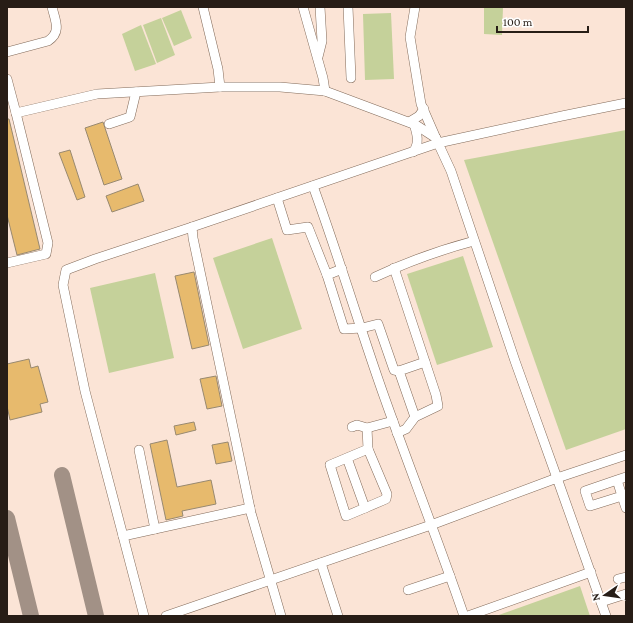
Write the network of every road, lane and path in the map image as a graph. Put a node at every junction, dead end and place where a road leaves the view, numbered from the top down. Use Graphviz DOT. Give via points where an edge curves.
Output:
graph roads {
  1 [pos="52,7"];
  2 [pos="203,7"];
  3 [pos="304,7"];
  4 [pos="320,7"];
  5 [pos="348,7"];
  6 [pos="415,7"];
  7 [pos="7,52"];
  8 [pos="318,59"];
  9 [pos="351,78"];
  10 [pos="7,79"];
  11 [pos="220,87"];
  12 [pos="325,91"];
  13 [pos="136,92"];
  14 [pos="626,103"];
  15 [pos="424,109"];
  16 [pos="16,113"];
  17 [pos="411,123"];
  18 [pos="109,124"];
  19 [pos="437,141"];
  20 [pos="413,152"];
  21 [pos="312,186"];
  22 [pos="278,198"];
  23 [pos="192,227"];
  24 [pos="474,241"];
  25 [pos="7,263"];
  26 [pos="394,268"];
  27 [pos="342,269"];
  28 [pos="327,275"];
  29 [pos="375,277"];
  30 [pos="362,328"];
  31 [pos="425,362"];
  32 [pos="399,371"];
  33 [pos="415,417"];
  34 [pos="393,421"];
  35 [pos="352,427"];
  36 [pos="367,428"];
  37 [pos="397,433"];
  38 [pos="368,449"];
  39 [pos="139,450"];
  40 [pos="626,455"];
  41 [pos="348,458"];
  42 [pos="626,477"];
  43 [pos="557,478"];
  44 [pos="617,480"];
  45 [pos="624,495"];
  46 [pos="250,508"];
  47 [pos="365,508"];
  48 [pos="626,508"];
  49 [pos="431,525"];
  50 [pos="155,529"];
  51 [pos="123,536"];
  52 [pos="321,563"];
  53 [pos="591,572"];
  54 [pos="450,576"];
  55 [pos="270,581"];
  56 [pos="408,590"];
  57 [pos="626,594"];
  58 [pos="601,602"];
  59 [pos="144,616"];
  60 [pos="166,616"];
  61 [pos="281,616"];
  62 [pos="338,616"];
  63 [pos="464,616"];
  64 [pos="468,616"];
  65 [pos="606,616"];
  1 -- 7 [label="lane" via="57,28 52,38"];
  2 -- 11 [label="lane"];
  3 -- 8 [label="lane"];
  4 -- 8 [label="lane" via="322,42"];
  5 -- 9 [label="lane"];
  6 -- 15 [label="lane" via="410,37"];
  8 -- 12 [label="lane"];
  10 -- 16 [label="lane"];
  11 -- 12 [label="lane" via="280,87"];
  11 -- 13 [label="lane"];
  12 -- 17 [label="lane"];
  13 -- 16 [label="lane" via="97,94"];
  13 -- 18 [label="lane" via="130,117"];
  14 -- 19 [label="lane"];
  15 -- 17 [label="lane"];
  15 -- 19 [label="lane"];
  16 -- 25 [label="lane" via="48,243 46,254"];
  17 -- 19 [label="lane"];
  17 -- 20 [label="lane" via="418,137 416,150"];
  19 -- 20 [label="lane"];
  19 -- 24 [label="lane" via="451,171"];
  20 -- 21 [label="lane"];
  21 -- 22 [label="lane"];
  21 -- 27 [label="lane"];
  22 -- 23 [label="lane"];
  22 -- 28 [label="lane" via="287,230 308,227"];
  23 -- 46 [label="lane"];
  23 -- 51 [label="lane" via="66,270 63,285 85,391"];
  24 -- 26 [label="lane" via="447,248"];
  24 -- 43 [label="lane"];
  26 -- 29 [label="lane"];
  26 -- 31 [label="lane"];
  27 -- 28 [label="lane"];
  27 -- 30 [label="lane"];
  28 -- 30 [label="lane" via="344,329"];
  30 -- 32 [label="lane" via="378,324 394,370"];
  30 -- 34 [label="lane"];
  31 -- 32 [label="lane"];
  31 -- 33 [label="lane" via="438,406"];
  32 -- 33 [label="lane"];
  33 -- 37 [label="lane" via="406,429"];
  34 -- 36 [label="lane"];
  34 -- 37 [label="lane"];
  35 -- 36 [label="lane" via="357,425"];
  36 -- 38 [label="lane"];
  37 -- 49 [label="lane"];
  38 -- 41 [label="lane"];
  38 -- 47 [label="lane" via="387,494 386,499"];
  39 -- 50 [label="lane"];
  40 -- 43 [label="lane"];
  41 -- 47 [label="lane"];
  41 -- 47 [label="lane" via="330,465 346,516"];
  42 -- 44 [label="lane"];
  43 -- 49 [label="lane"];
  43 -- 53 [label="lane"];
  44 -- 45 [label="lane"];
  44 -- 45 [label="lane" via="585,491 590,506"];
  45 -- 48 [label="lane"];
  46 -- 50 [label="lane"];
  46 -- 55 [label="lane"];
  49 -- 52 [label="lane"];
  49 -- 54 [label="lane"];
  50 -- 51 [label="lane"];
  51 -- 59 [label="lane"];
  52 -- 55 [label="lane"];
  52 -- 62 [label="lane"];
  53 -- 58 [label="lane"];
  53 -- 64 [label="lane"];
  54 -- 56 [label="lane"];
  54 -- 63 [label="lane"];
  55 -- 60 [label="lane"];
  55 -- 61 [label="lane"];
  57 -- 58 [label="lane"];
  58 -- 65 [label="lane"];
}
